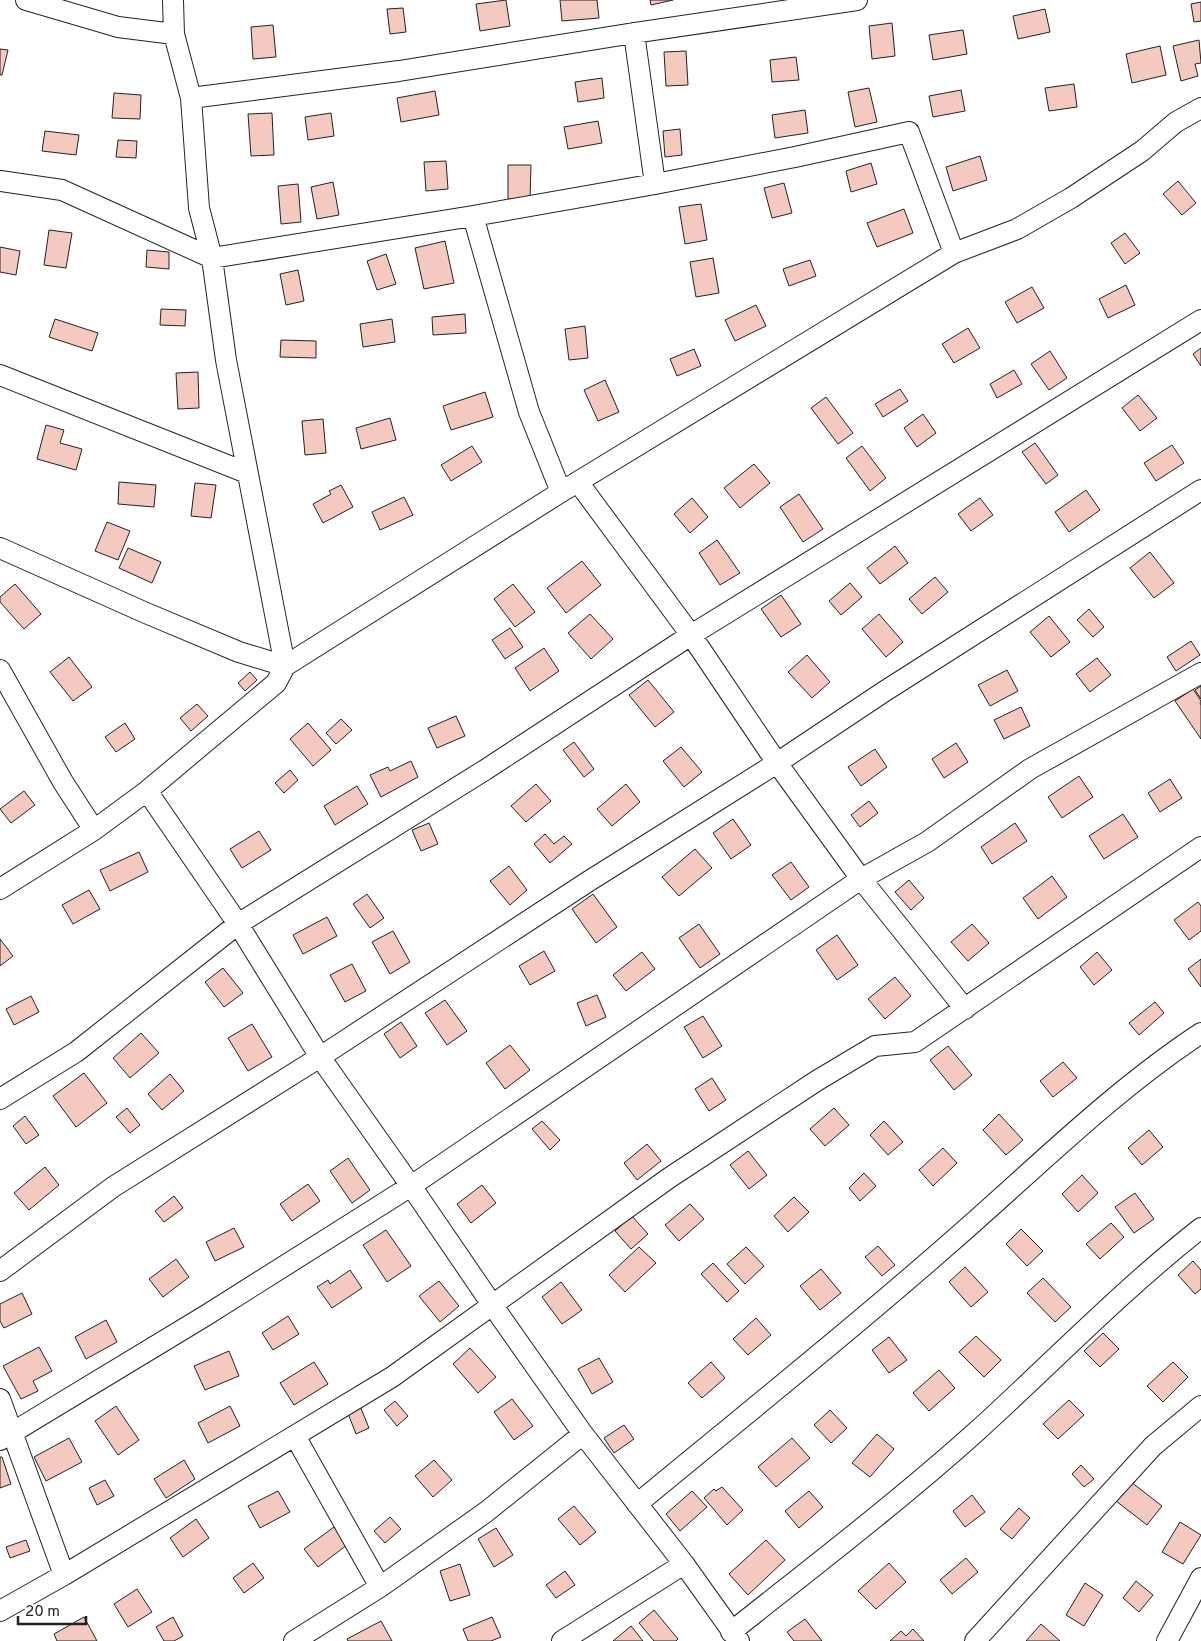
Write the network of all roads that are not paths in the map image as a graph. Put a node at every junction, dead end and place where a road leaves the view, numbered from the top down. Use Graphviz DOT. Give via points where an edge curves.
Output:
graph roads {
  1 [pos="26,0"];
  2 [pos="173,0"];
  3 [pos="857,0"];
  4 [pos="634,32"];
  5 [pos="174,34"];
  6 [pos="191,98"];
  7 [pos="1201,108"];
  8 [pos="0,180"];
  9 [pos="655,184"];
  10 [pos="472,216"];
  11 [pos="954,253"];
  12 [pos="212,258"];
  13 [pos="1201,320"];
  14 [pos="0,375"];
  15 [pos="248,473"];
  16 [pos="578,482"];
  17 [pos="1201,490"];
  18 [pos="561,492"];
  19 [pos="0,548"];
  20 [pos="691,635"];
  21 [pos="285,666"];
  22 [pos="0,670"];
  23 [pos="1201,673"];
  24 [pos="777,763"];
  25 [pos="147,791"];
  26 [pos="94,830"];
  27 [pos="1201,847"];
  28 [pos="861,879"];
  29 [pos="0,888"];
  30 [pos="238,924"];
  31 [pos="965,1009"];
  32 [pos="1201,1033"];
  33 [pos="320,1057"];
  34 [pos="0,1098"];
  35 [pos="411,1186"];
  36 [pos="1201,1228"];
  37 [pos="1,1268"];
  38 [pos="493,1306"];
  39 [pos="0,1399"];
  40 [pos="1201,1406"];
  41 [pos="583,1434"];
  42 [pos="6,1436"];
  43 [pos="295,1436"];
  44 [pos="637,1504"];
  45 [pos="684,1564"];
  46 [pos="64,1575"];
  47 [pos="1201,1578"];
  48 [pos="380,1587"];
  49 [pos="0,1610"];
  50 [pos="735,1636"];
  51 [pos="300,1640"];
  52 [pos="562,1641"];
  53 [pos="975,1641"];
  54 [pos="1167,1641"];
  1 -- 5 [label="street" via="118,28"];
  2 -- 5 [label="street"];
  3 -- 4 [label="street"];
  4 -- 6 [label="street" via="399,71"];
  4 -- 9 [label="street"];
  5 -- 6 [label="street"];
  6 -- 12 [label="street" via="200,208"];
  7 -- 11 [label="street" via="1176,122 1142,151 1070,198 1016,229"];
  8 -- 12 [label="street" via="62,190"];
  9 -- 10 [label="street"];
  9 -- 11 [label="street" via="909,132"];
  10 -- 12 [label="street"];
  10 -- 18 [label="street" via="529,412"];
  11 -- 16 [label="street"];
  12 -- 15 [label="street" via="226,360"];
  13 -- 20 [label="street"];
  14 -- 15 [label="street"];
  15 -- 21 [label="street"];
  16 -- 18 [label="street"];
  16 -- 20 [label="street"];
  17 -- 24 [label="street" via="884,691"];
  18 -- 21 [label="street"];
  19 -- 21 [label="street" via="239,652"];
  20 -- 24 [label="street"];
  20 -- 30 [label="street" via="485,770"];
  21 -- 25 [label="street" via="276,683"];
  22 -- 26 [label="street"];
  23 -- 28 [label="street" via="1030,770 927,842"];
  24 -- 28 [label="street"];
  24 -- 33 [label="street"];
  25 -- 26 [label="street"];
  25 -- 30 [label="street"];
  26 -- 29 [label="street"];
  27 -- 31 [label="street"];
  28 -- 31 [label="street"];
  28 -- 35 [label="street"];
  30 -- 33 [label="street"];
  30 -- 34 [label="street" via="76,1052"];
  31 -- 38 [label="street" via="915,1042 875,1046 818,1080 669,1178"];
  32 -- 44 [label="street" via="1104,1106 908,1280"];
  33 -- 35 [label="street"];
  33 -- 37 [label="street" via="113,1187"];
  35 -- 38 [label="street"];
  35 -- 42 [label="street"];
  36 -- 50 [label="street" via="1093,1321 977,1431"];
  38 -- 41 [label="street"];
  38 -- 43 [label="street" via="392,1378"];
  39 -- 42 [label="street"];
  40 -- 53 [label="street" via="1153,1446"];
  41 -- 44 [label="street"];
  41 -- 48 [label="street" via="486,1512"];
  42 -- 46 [label="street"];
  43 -- 46 [label="street"];
  43 -- 48 [label="street"];
  44 -- 45 [label="street"];
  45 -- 50 [label="street"];
  45 -- 52 [label="street"];
  46 -- 49 [label="street"];
  47 -- 54 [label="street"];
  48 -- 51 [label="street"];
}
